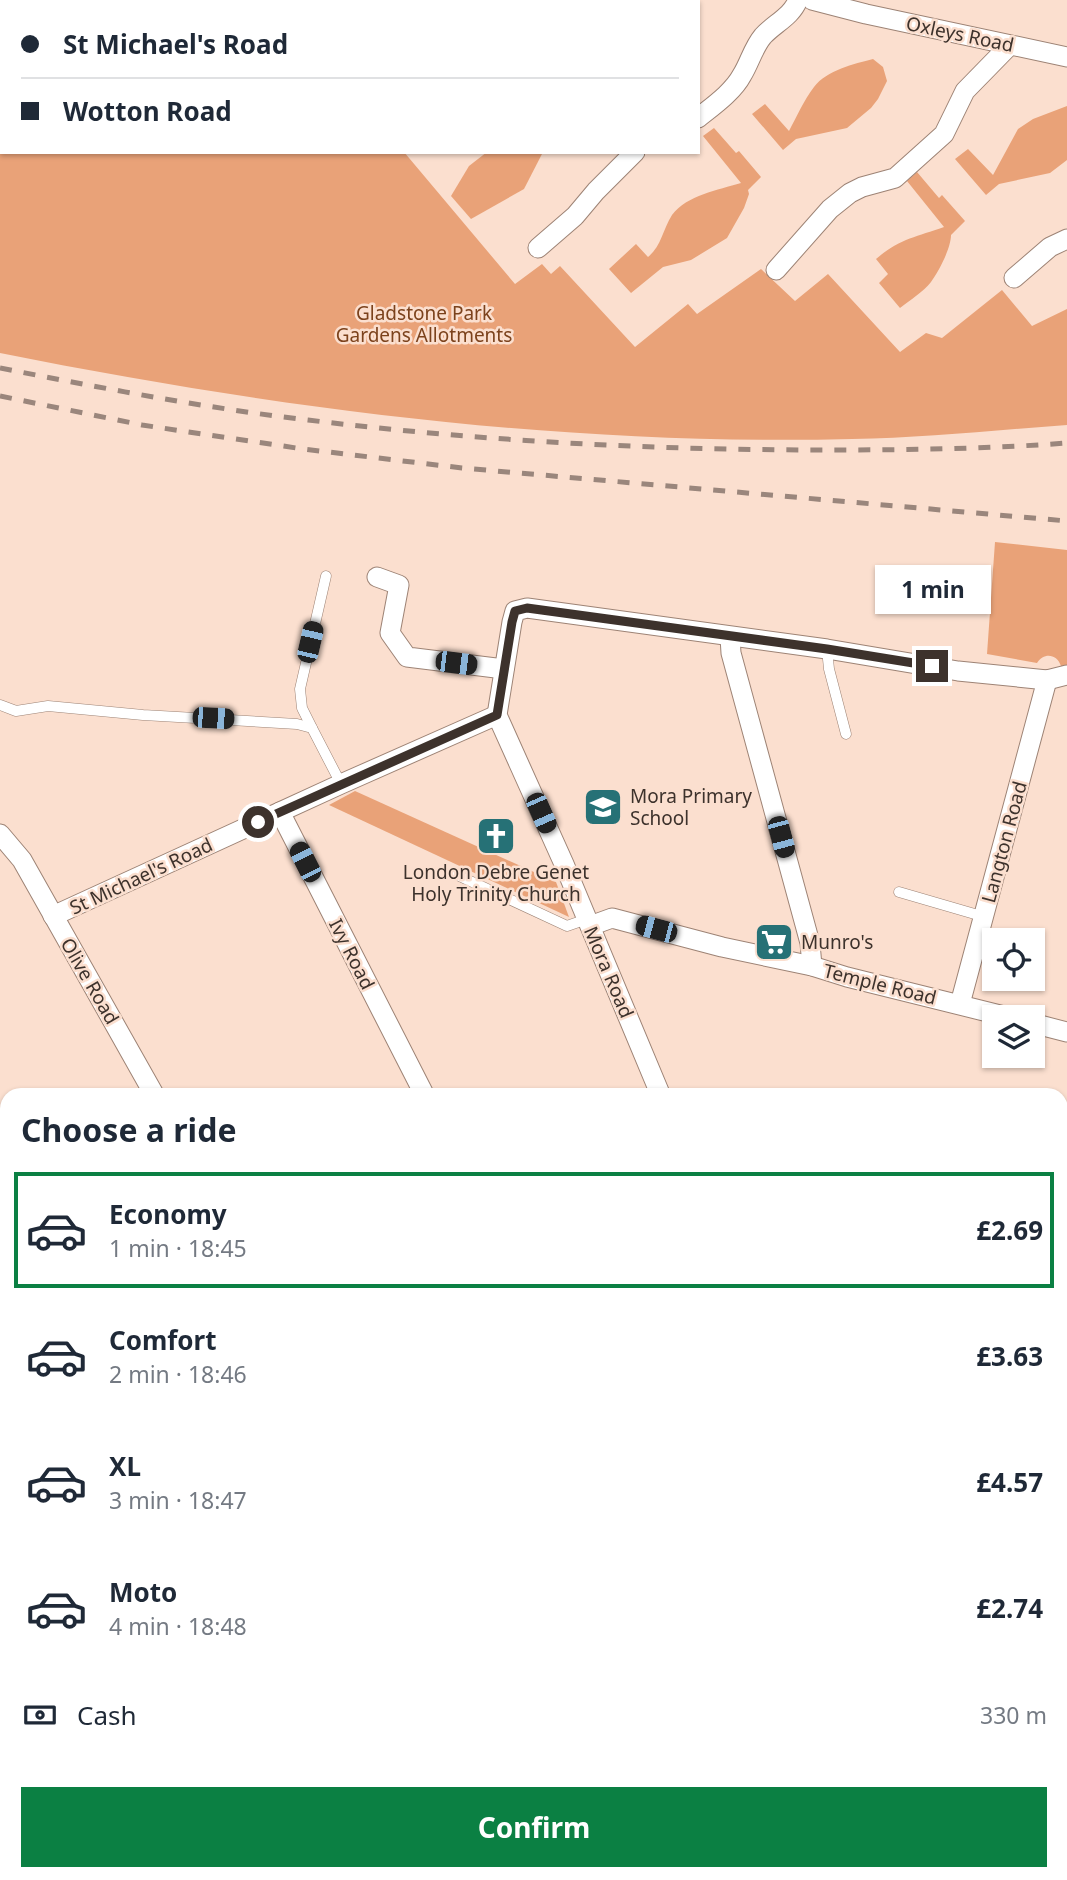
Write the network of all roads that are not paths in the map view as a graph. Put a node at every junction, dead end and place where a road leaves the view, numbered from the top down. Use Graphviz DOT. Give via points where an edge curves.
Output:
graph roads {
  1 [pos="798,0"];
  2 [pos="812,0"];
  3 [pos="1010,45"];
  4 [pos="1067,57"];
  5 [pos="700,116"];
  6 [pos="633,154"];
  7 [pos="1067,239"];
  8 [pos="538,248"];
  9 [pos="776,270"];
  10 [pos="1014,278"];
  11 [pos="326,576"];
  12 [pos="377,577"];
  13 [pos="730,637"];
  14 [pos="827,649"];
  15 [pos="504,669"];
  16 [pos="1067,674"];
  17 [pos="1047,680"];
  18 [pos="0,705"];
  19 [pos="497,715"];
  20 [pos="312,728"];
  21 [pos="846,734"];
  22 [pos="341,784"];
  23 [pos="280,812"];
  24 [pos="0,834"];
  25 [pos="455,874"];
  26 [pos="899,892"];
  27 [pos="53,916"];
  28 [pos="985,917"];
  29 [pos="588,923"];
  30 [pos="811,966"];
  31 [pos="960,1004"];
  32 [pos="982,1010"];
  33 [pos="1045,1026"];
  34 [pos="1067,1032"];
  35 [pos="150,1088"];
  36 [pos="421,1088"];
  37 [pos="658,1088"];
  1 -- 5 [label="street" via="755,47 731,90"];
  2 -- 3 [label="street, Oxleys Road"];
  3 -- 4 [label="street, Oxleys Road"];
  3 -- 9 [label="street" via="965,91 944,134 895,178 850,193"];
  6 -- 8 [label="street"];
  7 -- 10 [label="street" via="1050,247"];
  11 -- 20 [label="lane" via="300,689 302,708"];
  12 -- 15 [label="street" via="399,584 390,633 407,657"];
  13 -- 14 [label="street"];
  13 -- 15 [label="street" via="527,608 515,611"];
  13 -- 30 [label="street" via="810,943"];
  14 -- 17 [label="street"];
  14 -- 21 [label="lane"];
  15 -- 19 [label="street"];
  16 -- 17 [label="street"];
  17 -- 28 [label="street, Langton Road"];
  18 -- 20 [label="lane" via="16,711 48,706"];
  19 -- 22 [label="street, St Michael's Road"];
  19 -- 29 [label="street, Mora Road"];
  20 -- 22 [label="lane"];
  22 -- 23 [label="street, St Michael's Road"];
  23 -- 27 [label="street, St Michael's Road"];
  23 -- 36 [label="street, Ivy Road"];
  24 -- 27 [label="street, Olive Road" via="22,860"];
  25 -- 29 [label="lane" via="567,926"];
  26 -- 28 [label="lane"];
  27 -- 35 [label="street, Olive Road"];
  28 -- 31 [label="street, Langton Road"];
  29 -- 30 [label="street, Temple Road" via="612,918"];
  29 -- 37 [label="street, Mora Road"];
  30 -- 31 [label="street, Temple Road"];
  31 -- 32 [label="street, Temple Road"];
  33 -- 34 [label="street"];
}
